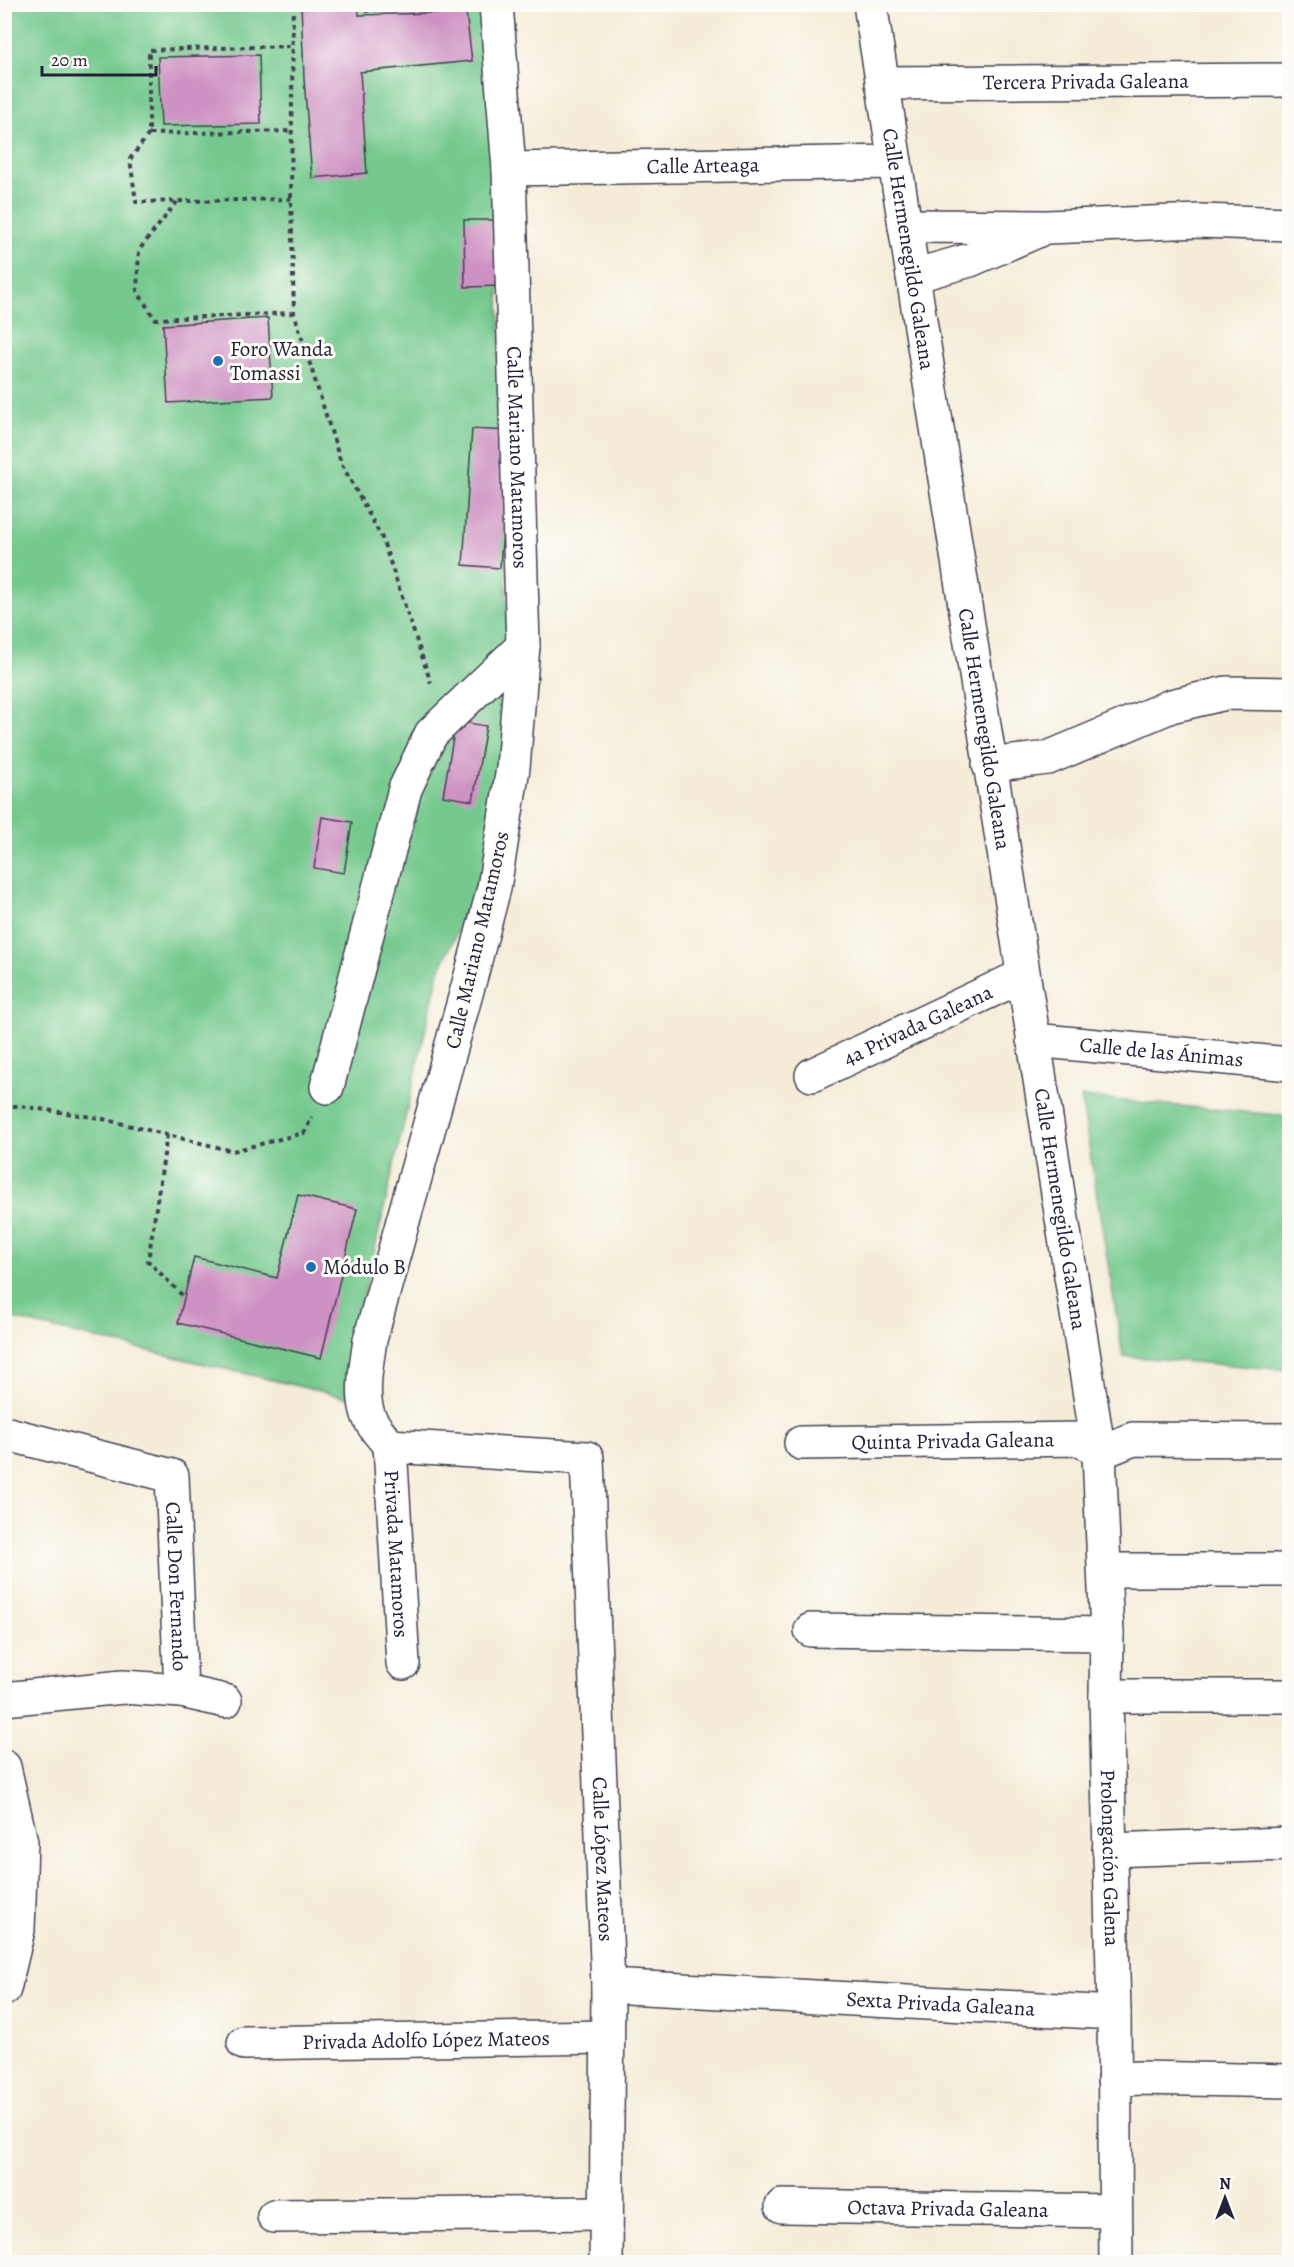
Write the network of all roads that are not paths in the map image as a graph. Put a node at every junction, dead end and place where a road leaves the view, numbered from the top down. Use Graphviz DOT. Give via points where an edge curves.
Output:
graph roads {
  1 [pos="496,4"];
  2 [pos="870,4"];
  3 [pos="1290,80"];
  4 [pos="882,83"];
  5 [pos="895,162"];
  6 [pos="509,169"];
  7 [pos="1290,224"];
  8 [pos="905,226"];
  9 [pos="1047,227"];
  10 [pos="913,276"];
  11 [pos="523,646"];
  12 [pos="1290,694"];
  13 [pos="989,765"];
  14 [pos="1022,976"];
  15 [pos="1033,1040"];
  16 [pos="1290,1064"];
  17 [pos="812,1075"];
  18 [pos="327,1087"];
  19 [pos="4,1432"];
  20 [pos="1290,1440"];
  21 [pos="801,1443"];
  22 [pos="390,1446"];
  23 [pos="1099,1453"];
  24 [pos="1105,1570"];
  25 [pos="1290,1570"];
  26 [pos="811,1630"];
  27 [pos="1107,1634"];
  28 [pos="403,1663"];
  29 [pos="181,1691"];
  30 [pos="1106,1696"];
  31 [pos="1290,1696"];
  32 [pos="4,1699"];
  33 [pos="225,1701"];
  34 [pos="4,1767"];
  35 [pos="1290,1844"];
  36 [pos="1109,1850"];
  37 [pos="608,1986"];
  38 [pos="4,1989"];
  39 [pos="1114,2013"];
  40 [pos="607,2037"];
  41 [pos="244,2043"];
  42 [pos="1114,2080"];
  43 [pos="1290,2081"];
  44 [pos="782,2206"];
  45 [pos="1115,2211"];
  46 [pos="605,2213"];
  47 [pos="274,2216"];
  48 [pos="606,2262"];
  49 [pos="1116,2262"];
  1 -- 6 [label="street, Calle Mariano Matamoros"];
  2 -- 4 [label="street, Calle Hermenegildo Galeana"];
  3 -- 4 [label="street, Tercera Privada Galeana"];
  4 -- 5 [label="street, Calle Hermenegildo Galeana"];
  5 -- 6 [label="street, Calle Arteaga"];
  5 -- 8 [label="street, Calle Hermenegildo Galeana"];
  6 -- 11 [label="street, Calle Mariano Matamoros"];
  7 -- 9 [label="street" via="1200,221"];
  8 -- 9 [label="street"];
  8 -- 10 [label="street, Calle Hermenegildo Galeana"];
  9 -- 10 [label="street" via="970,260"];
  10 -- 13 [label="street, Calle Hermenegildo Galeana"];
  11 -- 18 [label="street" via="431,734 405,789"];
  11 -- 22 [label="street, Calle Mariano Matamoros" via="513,768 494,888 370,1340 367,1411"];
  12 -- 13 [label="street" via="1227,693 1171,706 1048,758"];
  13 -- 14 [label="street, Calle Hermenegildo Galeana"];
  14 -- 15 [label="street, Calle Hermenegildo Galeana"];
  14 -- 17 [label="street, 4a Privada Galeana"];
  15 -- 16 [label="street, Calle de las Ánimas"];
  15 -- 23 [label="street, Calle Hermenegildo Galeana"];
  19 -- 29 [label="street, Calle Don Fernando" via="172,1476"];
  20 -- 23 [label="street" via="1133,1439"];
  21 -- 23 [label="street, Quinta Privada Galeana" via="1083,1439"];
  22 -- 28 [label="street, Privada Matamoros"];
  22 -- 37 [label="street, Calle López Mateos" via="586,1458"];
  23 -- 24 [label="street, Prolongación Galena"];
  24 -- 25 [label="street"];
  24 -- 27 [label="street, Prolongación Galena"];
  26 -- 27 [label="street"];
  27 -- 30 [label="street, Prolongación Galena"];
  29 -- 32 [label="street, Calle Don Fernando" via="123,1687"];
  29 -- 33 [label="street"];
  30 -- 31 [label="street"];
  30 -- 36 [label="street, Prolongación Galena"];
  34 -- 38 [label="street" via="21,1842 18,1930"];
  35 -- 36 [label="street"];
  36 -- 39 [label="street, Prolongación Galena"];
  37 -- 39 [label="street, Sexta Privada Galeana"];
  37 -- 40 [label="street, Calle López Mateos"];
  39 -- 42 [label="street, Prolongación Galena"];
  40 -- 41 [label="street, Privada Adolfo López Mateos"];
  40 -- 46 [label="street, Calle López Mateos"];
  42 -- 43 [label="street"];
  42 -- 45 [label="street, Prolongación Galena"];
  44 -- 45 [label="street, Octava Privada Galeana"];
  45 -- 49 [label="street, Prolongación Galena"];
  46 -- 47 [label="street"];
  46 -- 48 [label="street, Calle López Mateos"];
}
